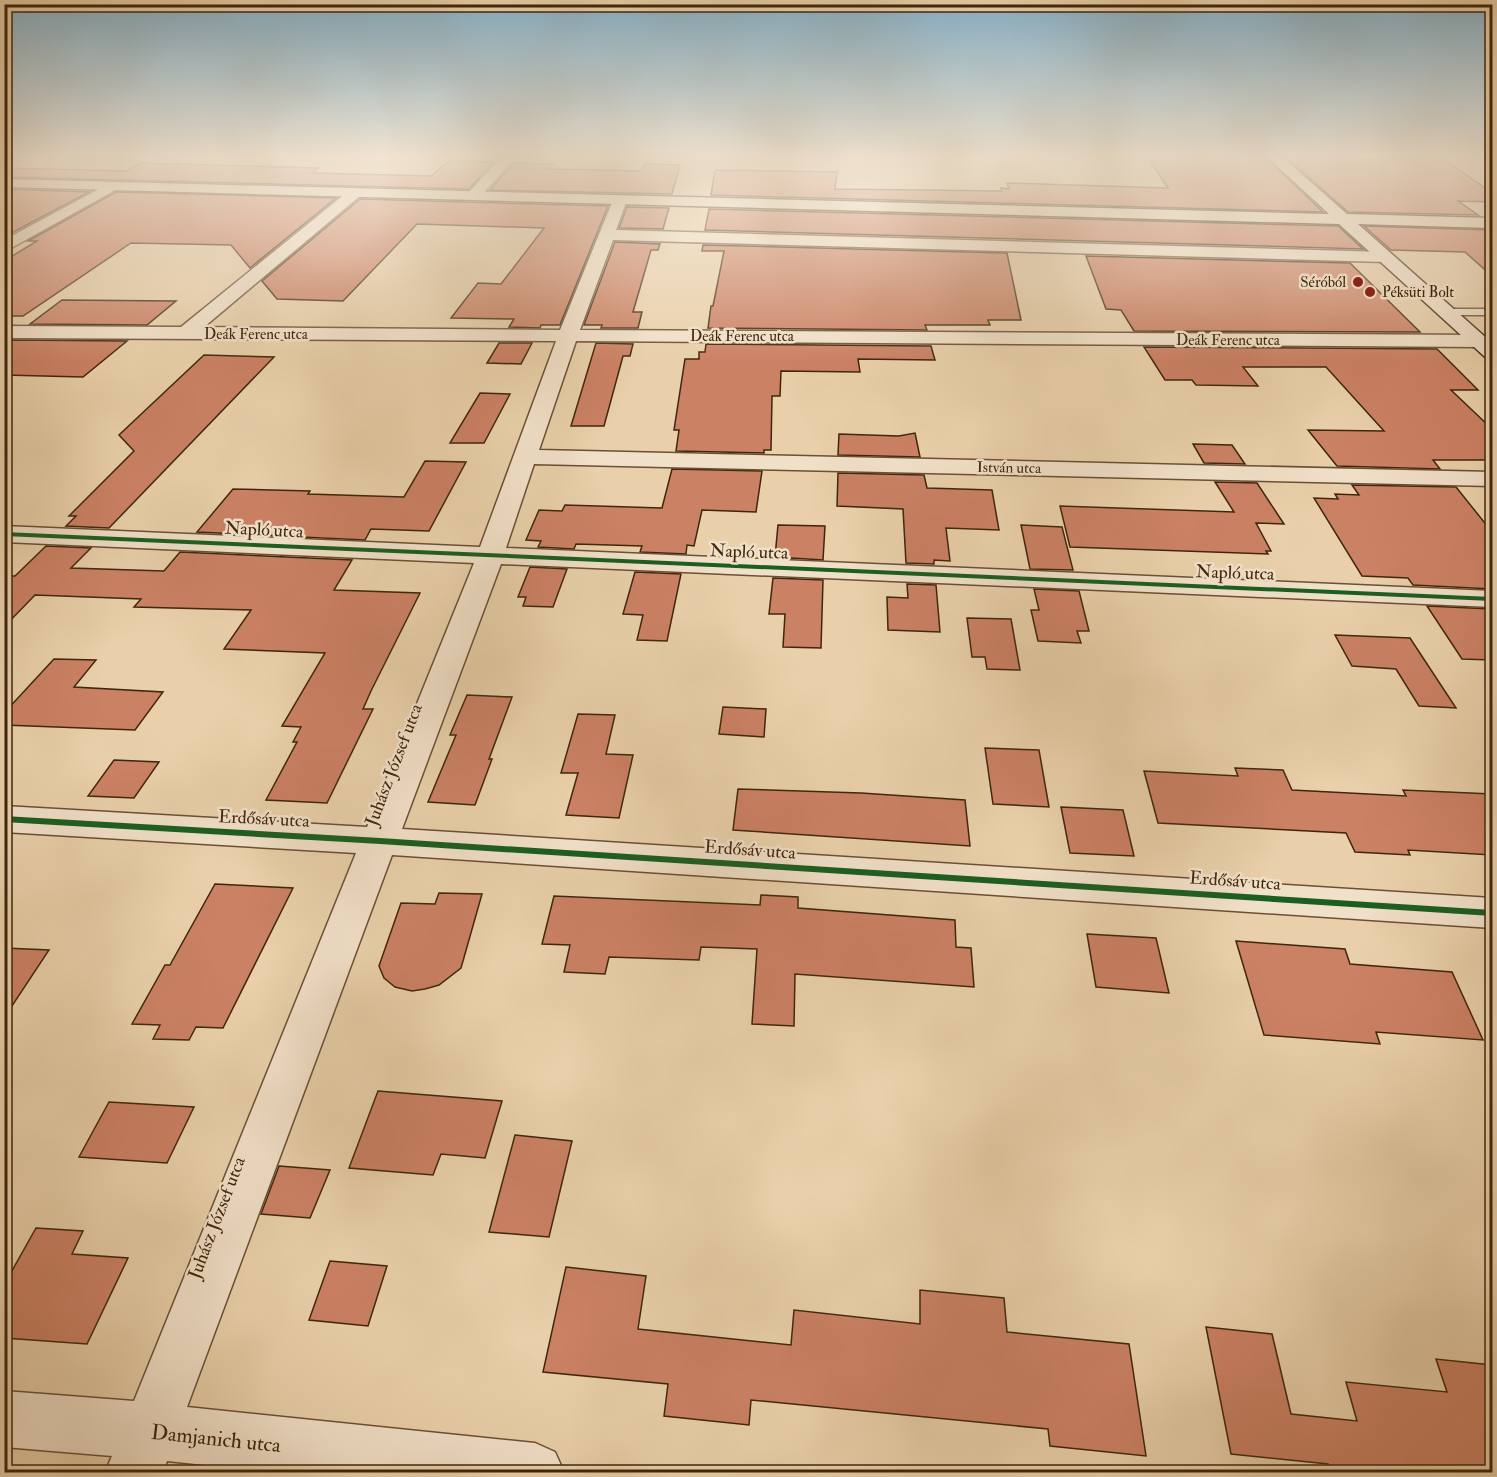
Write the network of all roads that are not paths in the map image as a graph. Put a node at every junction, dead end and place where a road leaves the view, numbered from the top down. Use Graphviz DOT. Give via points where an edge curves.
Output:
graph roads {
  1 [pos="45,224"];
  2 [pos="317,224"];
  3 [pos="610,224"];
  4 [pos="1348,224"];
  5 [pos="606,235"];
  6 [pos="4,247"];
  7 [pos="1385,257"];
  8 [pos="1446,312"];
  9 [pos="1492,312"];
  10 [pos="4,332"];
  11 [pos="184,334"];
  12 [pos="568,335"];
  13 [pos="1486,347"];
  14 [pos="526,457"];
  15 [pos="1492,479"];
  16 [pos="4,534"];
  17 [pos="490,556"];
  18 [pos="1492,599"];
  19 [pos="4,819"];
  20 [pos="381,841"];
  21 [pos="1492,913"];
  22 [pos="4,1419"];
  23 [pos="142,1452"];
  24 [pos="535,1473"];
  1 -- 6 [label="street"];
  2 -- 11 [label="street"];
  3 -- 5 [label="street, Juhász József utca"];
  4 -- 7 [label="street"];
  5 -- 7 [label="street"];
  5 -- 12 [label="street, Juhász József utca"];
  7 -- 8 [label="street"];
  8 -- 9 [label="lane"];
  8 -- 13 [label="street"];
  10 -- 11 [label="street, Deák Ferenc utca"];
  11 -- 12 [label="street, Deák Ferenc utca"];
  12 -- 13 [label="street, Deák Ferenc utca"];
  12 -- 14 [label="street, Juhász József utca"];
  14 -- 15 [label="street, István utca"];
  14 -- 17 [label="street, Juhász József utca"];
  16 -- 17 [label="street, Napló utca"];
  17 -- 18 [label="street, Napló utca"];
  17 -- 20 [label="street, Juhász József utca"];
  19 -- 20 [label="street, Erdősáv utca"];
  20 -- 21 [label="street, Erdősáv utca"];
  20 -- 23 [label="street, Juhász József utca"];
  22 -- 23 [label="street, Damjanich utca"];
  23 -- 24 [label="street, Damjanich utca"];
}
